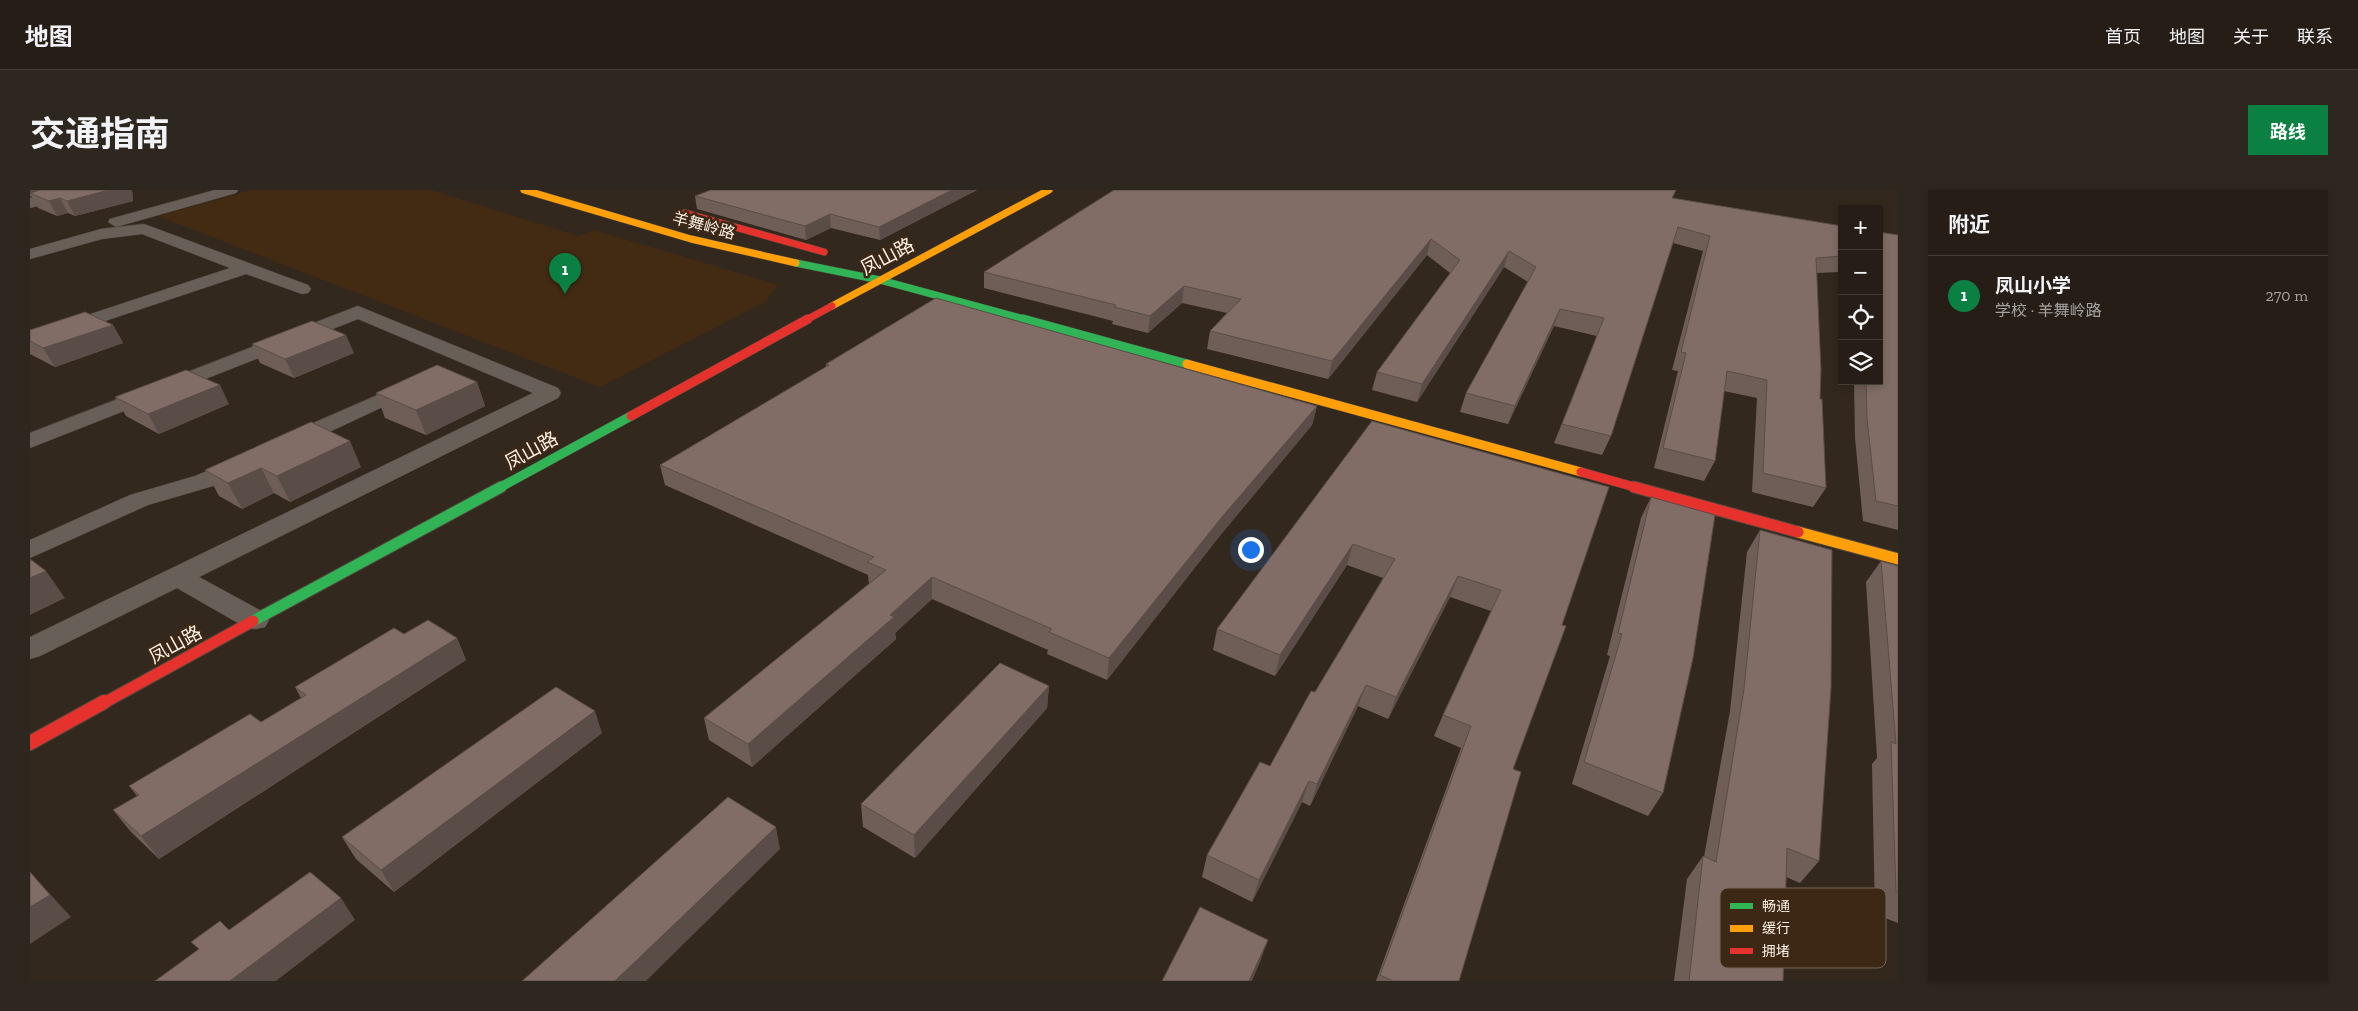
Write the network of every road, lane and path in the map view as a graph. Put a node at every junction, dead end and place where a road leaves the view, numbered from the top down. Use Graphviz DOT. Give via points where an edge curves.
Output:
graph roads {
  1 [pos="81,190"];
  2 [pos="197,190"];
  3 [pos="231,190"];
  4 [pos="524,190"];
  5 [pos="1049,190"];
  6 [pos="30,203"];
  7 [pos="685,213"];
  8 [pos="104,215"];
  9 [pos="30,246"];
  10 [pos="30,254"];
  11 [pos="831,254"];
  12 [pos="859,262"];
  13 [pos="246,268"];
  14 [pos="880,280"];
  15 [pos="302,289"];
  16 [pos="30,340"];
  17 [pos="470,359"];
  18 [pos="30,441"];
  19 [pos="30,550"];
  20 [pos="1898,559"];
  21 [pos="177,576"];
  22 [pos="255,620"];
  23 [pos="30,649"];
  24 [pos="30,742"];
  1 -- 6 [label="street"];
  2 -- 8 [label="street"];
  3 -- 9 [label="street"];
  4 -- 14 [label="street, 羊舞岭路" via="745,253"];
  5 -- 14 [label="street, 凤山路"];
  7 -- 11 [label="street"];
  10 -- 13 [label="street" via="101,234 144,229"];
  12 -- 14 [label="street"];
  13 -- 15 [label="street"];
  13 -- 16 [label="street"];
  14 -- 20 [label="street, 羊舞岭路"];
  14 -- 22 [label="street, 凤山路"];
  17 -- 18 [label="street" via="358,312"];
  17 -- 19 [label="street" via="204,481 139,500"];
  17 -- 21 [label="street" via="550,393"];
  21 -- 22 [label="street"];
  21 -- 23 [label="street"];
  22 -- 24 [label="street, 凤山路"];
}
